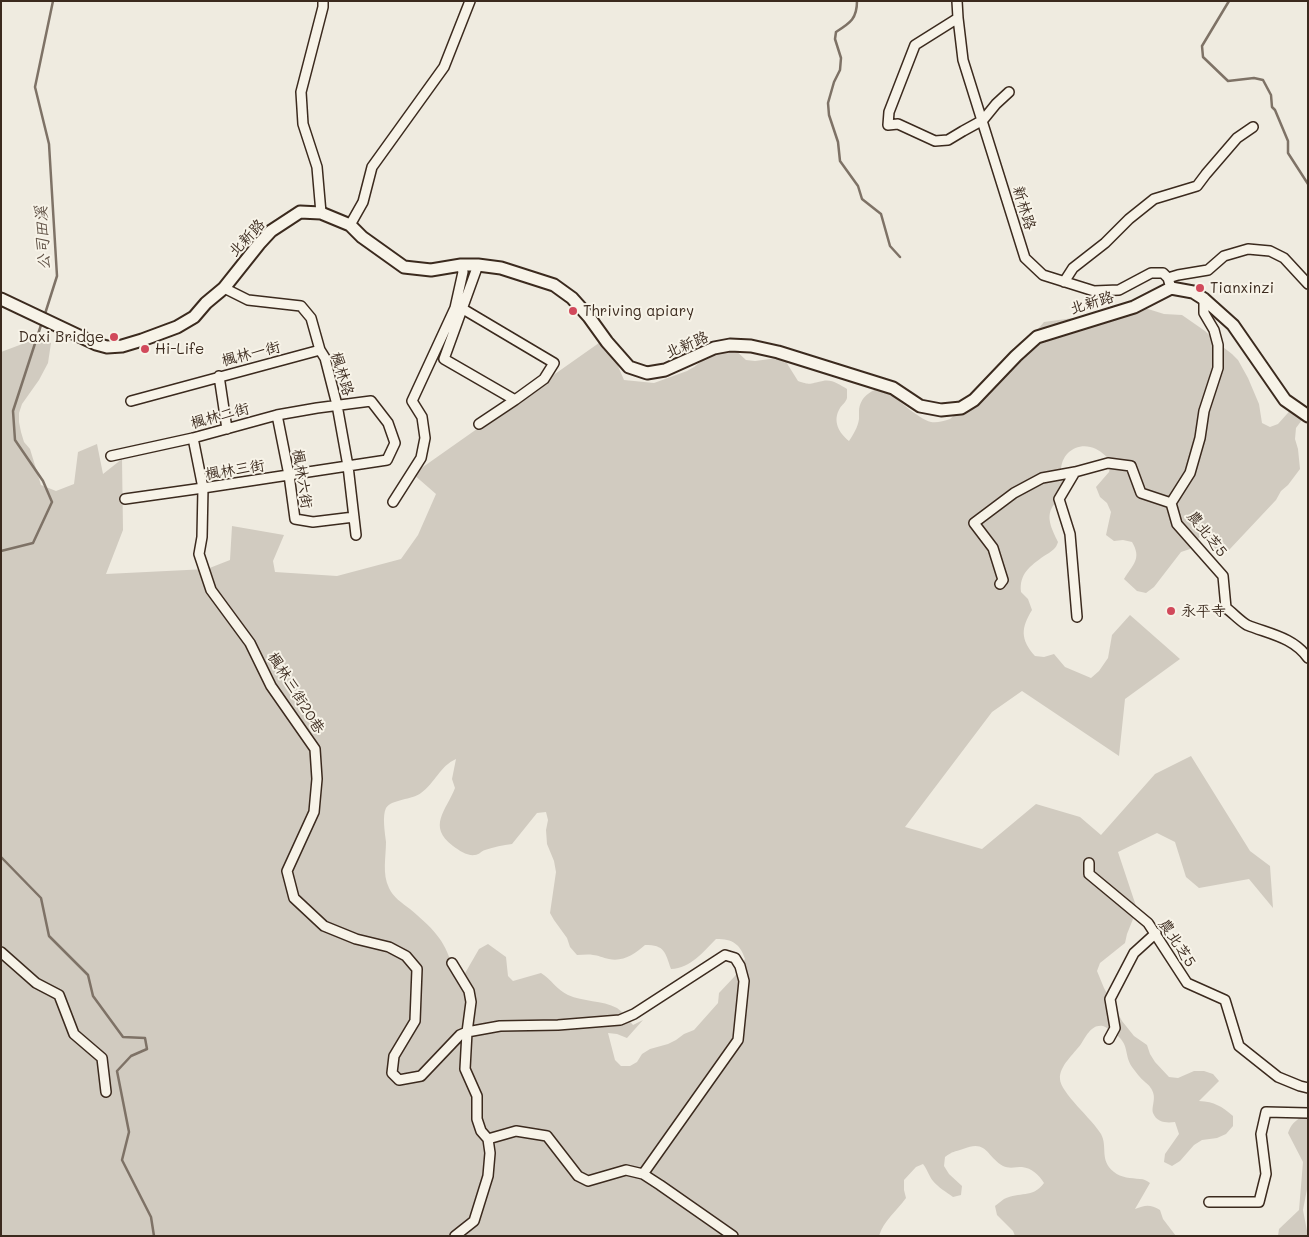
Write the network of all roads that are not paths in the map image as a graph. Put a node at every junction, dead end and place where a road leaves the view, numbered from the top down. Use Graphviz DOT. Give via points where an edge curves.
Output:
graph roads {
  1 [pos="323,1"];
  2 [pos="470,1"];
  3 [pos="957,1"];
  4 [pos="958,18"];
  5 [pos="1009,92"];
  6 [pos="982,120"];
  7 [pos="1253,127"];
  8 [pos="321,213"];
  9 [pos="350,225"];
  10 [pos="461,265"];
  11 [pos="478,265"];
  12 [pos="1064,282"];
  13 [pos="1170,283"];
  14 [pos="1308,284"];
  15 [pos="224,288"];
  16 [pos="1,299"];
  17 [pos="1204,299"];
  18 [pos="463,309"];
  19 [pos="320,350"];
  20 [pos="219,376"];
  21 [pos="131,400"];
  22 [pos="515,400"];
  23 [pos="337,405"];
  24 [pos="277,415"];
  25 [pos="1308,416"];
  26 [pos="479,424"];
  27 [pos="227,429"];
  28 [pos="193,438"];
  29 [pos="111,456"];
  30 [pos="348,466"];
  31 [pos="1075,472"];
  32 [pos="289,475"];
  33 [pos="203,488"];
  34 [pos="125,499"];
  35 [pos="393,502"];
  36 [pos="1171,504"];
  37 [pos="354,517"];
  38 [pos="356,535"];
  39 [pos="1000,584"];
  40 [pos="1077,617"];
  41 [pos="1308,658"];
  42 [pos="1089,864"];
  43 [pos="1156,933"];
  44 [pos="1,952"];
  45 [pos="452,963"];
  46 [pos="467,1032"];
  47 [pos="1109,1039"];
  48 [pos="1308,1088"];
  49 [pos="106,1092"];
  50 [pos="1308,1114"];
  51 [pos="488,1139"];
  52 [pos="643,1174"];
  53 [pos="1209,1202"];
  54 [pos="455,1236"];
  55 [pos="733,1236"];
  1 -- 8 [label="street" via="301,92 303,124 317,167"];
  2 -- 9 [label="street" via="444,67 372,167 363,202"];
  3 -- 4 [label="street, 新林路"];
  4 -- 6 [label="street, 新林路" via="963,60"];
  4 -- 6 [label="street" via="915,45 889,112 888,125 898,124 935,141 948,140"];
  5 -- 6 [label="street"];
  6 -- 12 [label="street, 新林路" via="1024,258 1043,275"];
  7 -- 12 [label="street" via="1237,138 1197,186 1154,199 1073,268"];
  8 -- 9 [label="main road, 北新路"];
  8 -- 15 [label="main road, 北新路" via="300,212 271,231"];
  9 -- 10 [label="main road, 北新路" via="404,267 432,270"];
  10 -- 11 [label="main road, 北新路"];
  10 -- 35 [label="street" via="463,272 455,308 412,401 422,417 424,438 421,458"];
  11 -- 13 [label="main road, 北新路" via="502,268 554,284 572,298 629,367 647,373 666,370 714,348 751,346 893,388 920,406 941,410 961,408 974,400 1037,337 1134,307"];
  11 -- 18 [label="street"];
  12 -- 13 [label="street, 新林路" via="1094,291 1119,290 1151,273 1163,273"];
  13 -- 14 [label="street, 新林路" via="1178,275 1208,270 1224,256 1248,249 1270,251 1284,258"];
  13 -- 17 [label="main road"];
  15 -- 16 [label="main road, 北新路" via="194,317 177,327 122,346 107,347"];
  15 -- 19 [label="street, 楓林路" via="248,300 301,306 311,318"];
  17 -- 25 [label="main road" via="1233,325 1285,400"];
  17 -- 36 [label="street, 農北芝5" via="1204,313 1218,345 1218,368 1190,473"];
  18 -- 22 [label="street" via="444,359"];
  18 -- 22 [label="street" via="554,363 544,379"];
  19 -- 20 [label="street, 楓林一街"];
  19 -- 23 [label="street, 楓林路"];
  20 -- 21 [label="street, 楓林一街"];
  20 -- 27 [label="street"];
  22 -- 26 [label="street"];
  23 -- 24 [label="street, 楓林二街"];
  23 -- 30 [label="street, 楓林路"];
  23 -- 30 [label="street, 楓林二街" via="371,401 388,423 395,443 387,460"];
  24 -- 27 [label="street, 楓林二街"];
  24 -- 32 [label="street, 楓林六街"];
  27 -- 28 [label="street, 楓林二街"];
  28 -- 29 [label="street, 楓林二街"];
  28 -- 33 [label="street"];
  30 -- 32 [label="street, 楓林三街"];
  30 -- 37 [label="street, 楓林路"];
  31 -- 36 [label="street" via="1108,463 1131,466 1141,492"];
  31 -- 39 [label="street" via="1042,478 974,523 993,548 1003,580"];
  31 -- 40 [label="street" via="1059,499 1070,534"];
  32 -- 33 [label="street, 楓林三街"];
  32 -- 37 [label="street, 楓林六街" via="295,519 313,522"];
  33 -- 34 [label="street, 楓林三街"];
  33 -- 46 [label="street, 楓林三街20巷" via="199,554 211,590 250,643 272,686 315,749 314,812 287,871 294,898 324,926 356,939 389,947 406,956 417,969 415,1021 394,1056 392,1073 399,1080 421,1076 460,1035"];
  36 -- 41 [label="street, 農北芝5" via="1178,524 1223,576 1226,608 1246,624 1281,636"];
  37 -- 38 [label="street, 楓林路"];
  42 -- 43 [label="street, 農北芝5" via="1089,874"];
  43 -- 47 [label="street" via="1134,953 1110,999 1115,1028"];
  43 -- 48 [label="street, 農北芝5" via="1187,983 1225,1000 1240,1046 1278,1077"];
  44 -- 49 [label="street" via="36,983 59,995 74,1034 102,1058"];
  45 -- 46 [label="street" via="469,991 471,1002"];
  46 -- 51 [label="street" via="465,1069 477,1096 481,1131"];
  46 -- 52 [label="street" via="500,1026 620,1020 725,955 735,958 744,981 738,1040"];
  50 -- 53 [label="street" via="1266,1112 1261,1134 1266,1174 1259,1202"];
  51 -- 52 [label="street" via="516,1131 547,1136 578,1176 588,1181 626,1170"];
  51 -- 54 [label="street" via="488,1176 474,1221"];
  52 -- 55 [label="street"];
}
